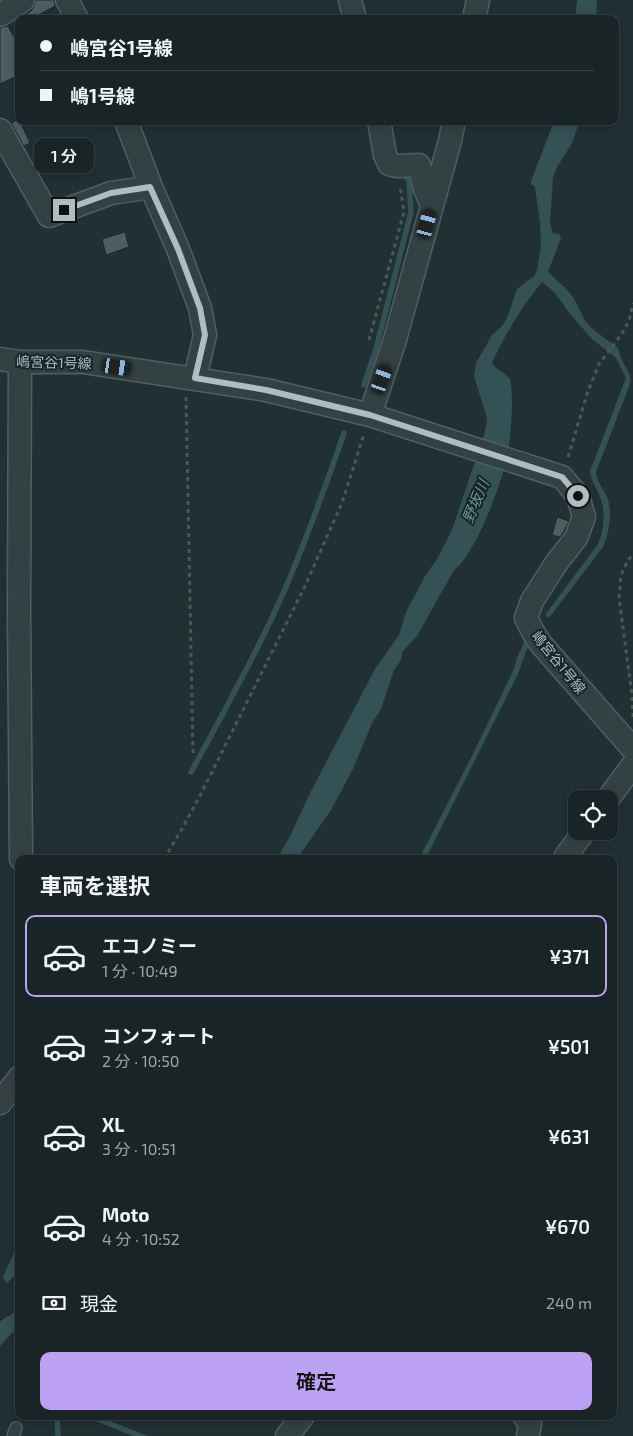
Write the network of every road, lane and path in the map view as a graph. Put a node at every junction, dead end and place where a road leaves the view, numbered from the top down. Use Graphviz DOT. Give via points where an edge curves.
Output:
graph roads {
  1 [pos="23,0"];
  2 [pos="67,0"];
  3 [pos="350,0"];
  4 [pos="478,0"];
  5 [pos="0,15"];
  6 [pos="75,15"];
  7 [pos="354,15"];
  8 [pos="475,15"];
  9 [pos="127,125"];
  10 [pos="379,125"];
  11 [pos="453,125"];
  12 [pos="0,130"];
  13 [pos="389,164"];
  14 [pos="150,187"];
  15 [pos="432,206"];
  16 [pos="633,303"];
  17 [pos="369,340"];
  18 [pos="10,361"];
  19 [pos="190,377"];
  20 [pos="370,415"];
  21 [pos="562,477"];
  22 [pos="633,554"];
  23 [pos="628,744"];
  24 [pos="192,754"];
  25 [pos="633,765"];
  26 [pos="615,790"];
  27 [pos="578,840"];
  28 [pos="21,855"];
  29 [pos="166,855"];
  30 [pos="567,855"];
  31 [pos="15,1083"];
  32 [pos="0,1103"];
  33 [pos="301,1420"];
  34 [pos="527,1420"];
  35 [pos="287,1436"];
  36 [pos="528,1436"];
  1 -- 5 [label="street"];
  2 -- 6 [label="street"];
  3 -- 7 [label="street"];
  4 -- 8 [label="street"];
  9 -- 14 [label="street"];
  10 -- 13 [label="street"];
  11 -- 15 [label="street"];
  12 -- 14 [label="street" via="49,216 111,193"];
  13 -- 15 [label="street" via="419,165"];
  13 -- 17 [label="path" via="400,183 404,212"];
  14 -- 19 [label="street" via="200,308 205,335"];
  15 -- 20 [label="street" via="394,343"];
  16 -- 21 [label="path" via="629,321 604,356 588,391"];
  18 -- 19 [label="street, 嶋宮谷1号線" via="83,362"];
  18 -- 28 [label="street" via="19,619"];
  19 -- 20 [label="street, 嶋宮谷1号線" via="266,390"];
  19 -- 24 [label="path"];
  20 -- 21 [label="street, 嶋宮谷1号線"];
  20 -- 29 [label="path" via="342,503 305,586 204,788"];
  21 -- 23 [label="street, 嶋宮谷1号線" via="578,496 584,516 576,538 532,601 526,618 540,643"];
  22 -- 23 [label="path" via="621,574 619,598 632,695 633,717"];
  25 -- 26 [label="street"];
  27 -- 30 [label="street"];
  31 -- 32 [label="street"];
  33 -- 35 [label="street"];
  34 -- 36 [label="street"];
}
